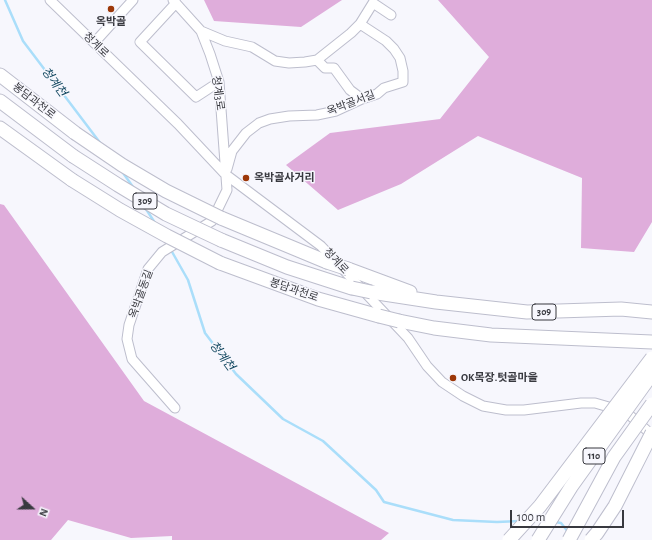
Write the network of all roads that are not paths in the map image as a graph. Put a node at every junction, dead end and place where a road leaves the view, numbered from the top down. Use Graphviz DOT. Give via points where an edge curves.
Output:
graph roads {
  1 [pos="50,0"];
  2 [pos="133,0"];
  3 [pos="175,1"];
  4 [pos="391,15"];
  5 [pos="360,24"];
  6 [pos="200,31"];
  7 [pos="94,43"];
  8 [pos="317,60"];
  9 [pos="0,75"];
  10 [pos="219,82"];
  11 [pos="362,99"];
  12 [pos="0,101"];
  13 [pos="0,128"];
  14 [pos="226,174"];
  15 [pos="216,218"];
  16 [pos="436,302"];
  17 [pos="652,304"];
  18 [pos="621,309"];
  19 [pos="652,312"];
  20 [pos="652,338"];
  21 [pos="625,340"];
  22 [pos="652,342"];
  23 [pos="652,358"];
  24 [pos="652,374"];
  25 [pos="652,404"];
  26 [pos="175,408"];
  27 [pos="652,434"];
  28 [pos="509,540"];
  29 [pos="538,540"];
  30 [pos="568,540"];
  31 [pos="591,540"];
  1 -- 7 [label="street, 청계로"];
  2 -- 7 [label="street"];
  3 -- 6 [label="street, 청계3로"];
  3 -- 10 [label="street" via="140,42 196,97"];
  4 -- 5 [label="street" via="373,3"];
  5 -- 8 [label="street"];
  5 -- 11 [label="street, 옥박골서길" via="394,49 400,58 403,71 403,82"];
  6 -- 8 [label="street" via="225,41 252,46 275,61 289,63"];
  6 -- 10 [label="street, 청계3로"];
  7 -- 14 [label="street, 청계로"];
  8 -- 11 [label="street" via="325,68 334,68 350,90"];
  9 -- 15 [label="highway, 봉담과천로, bridge" via="75,133 122,165"];
  10 -- 14 [label="street, 청계3로"];
  11 -- 14 [label="street, 옥박골서길" via="336,111 276,118 259,123 246,133 232,151"];
  12 -- 16 [label="highway, 봉담과천로 / 309, bridge" via="73,156 118,185 166,214 221,240 287,267 352,288"];
  13 -- 21 [label="highway, 봉담과천로 / 309, bridge" via="72,180 167,236 220,263 318,299 434,328 492,335"];
  14 -- 15 [label="street" via="227,190"];
  14 -- 27 [label="street, 청계로" via="321,246 408,338 427,366 442,382 463,396 483,406 506,410 595,403 626,412"];
  15 -- 16 [label="highway, 봉담과천로, bridge"];
  15 -- 26 [label="street, 옥박골동길, bridge" via="162,252 148,269 129,325 127,340 132,359"];
  16 -- 18 [label="highway, 봉담과천로 / 309" via="527,312"];
  17 -- 18 [label="highway, 봉담과천로"];
  18 -- 19 [label="highway, 봉담과천로 / 309"];
  20 -- 21 [label="highway, 봉담과천로 / 309"];
  21 -- 22 [label="highway, 봉담과천로"];
  23 -- 28 [label="highway, bridge" via="540,506"];
  24 -- 29 [label="highway, 110, bridge" via="576,481"];
  25 -- 30 [label="highway, 110, bridge" via="614,458"];
  27 -- 31 [label="highway, bridge" via="615,506"];
}
